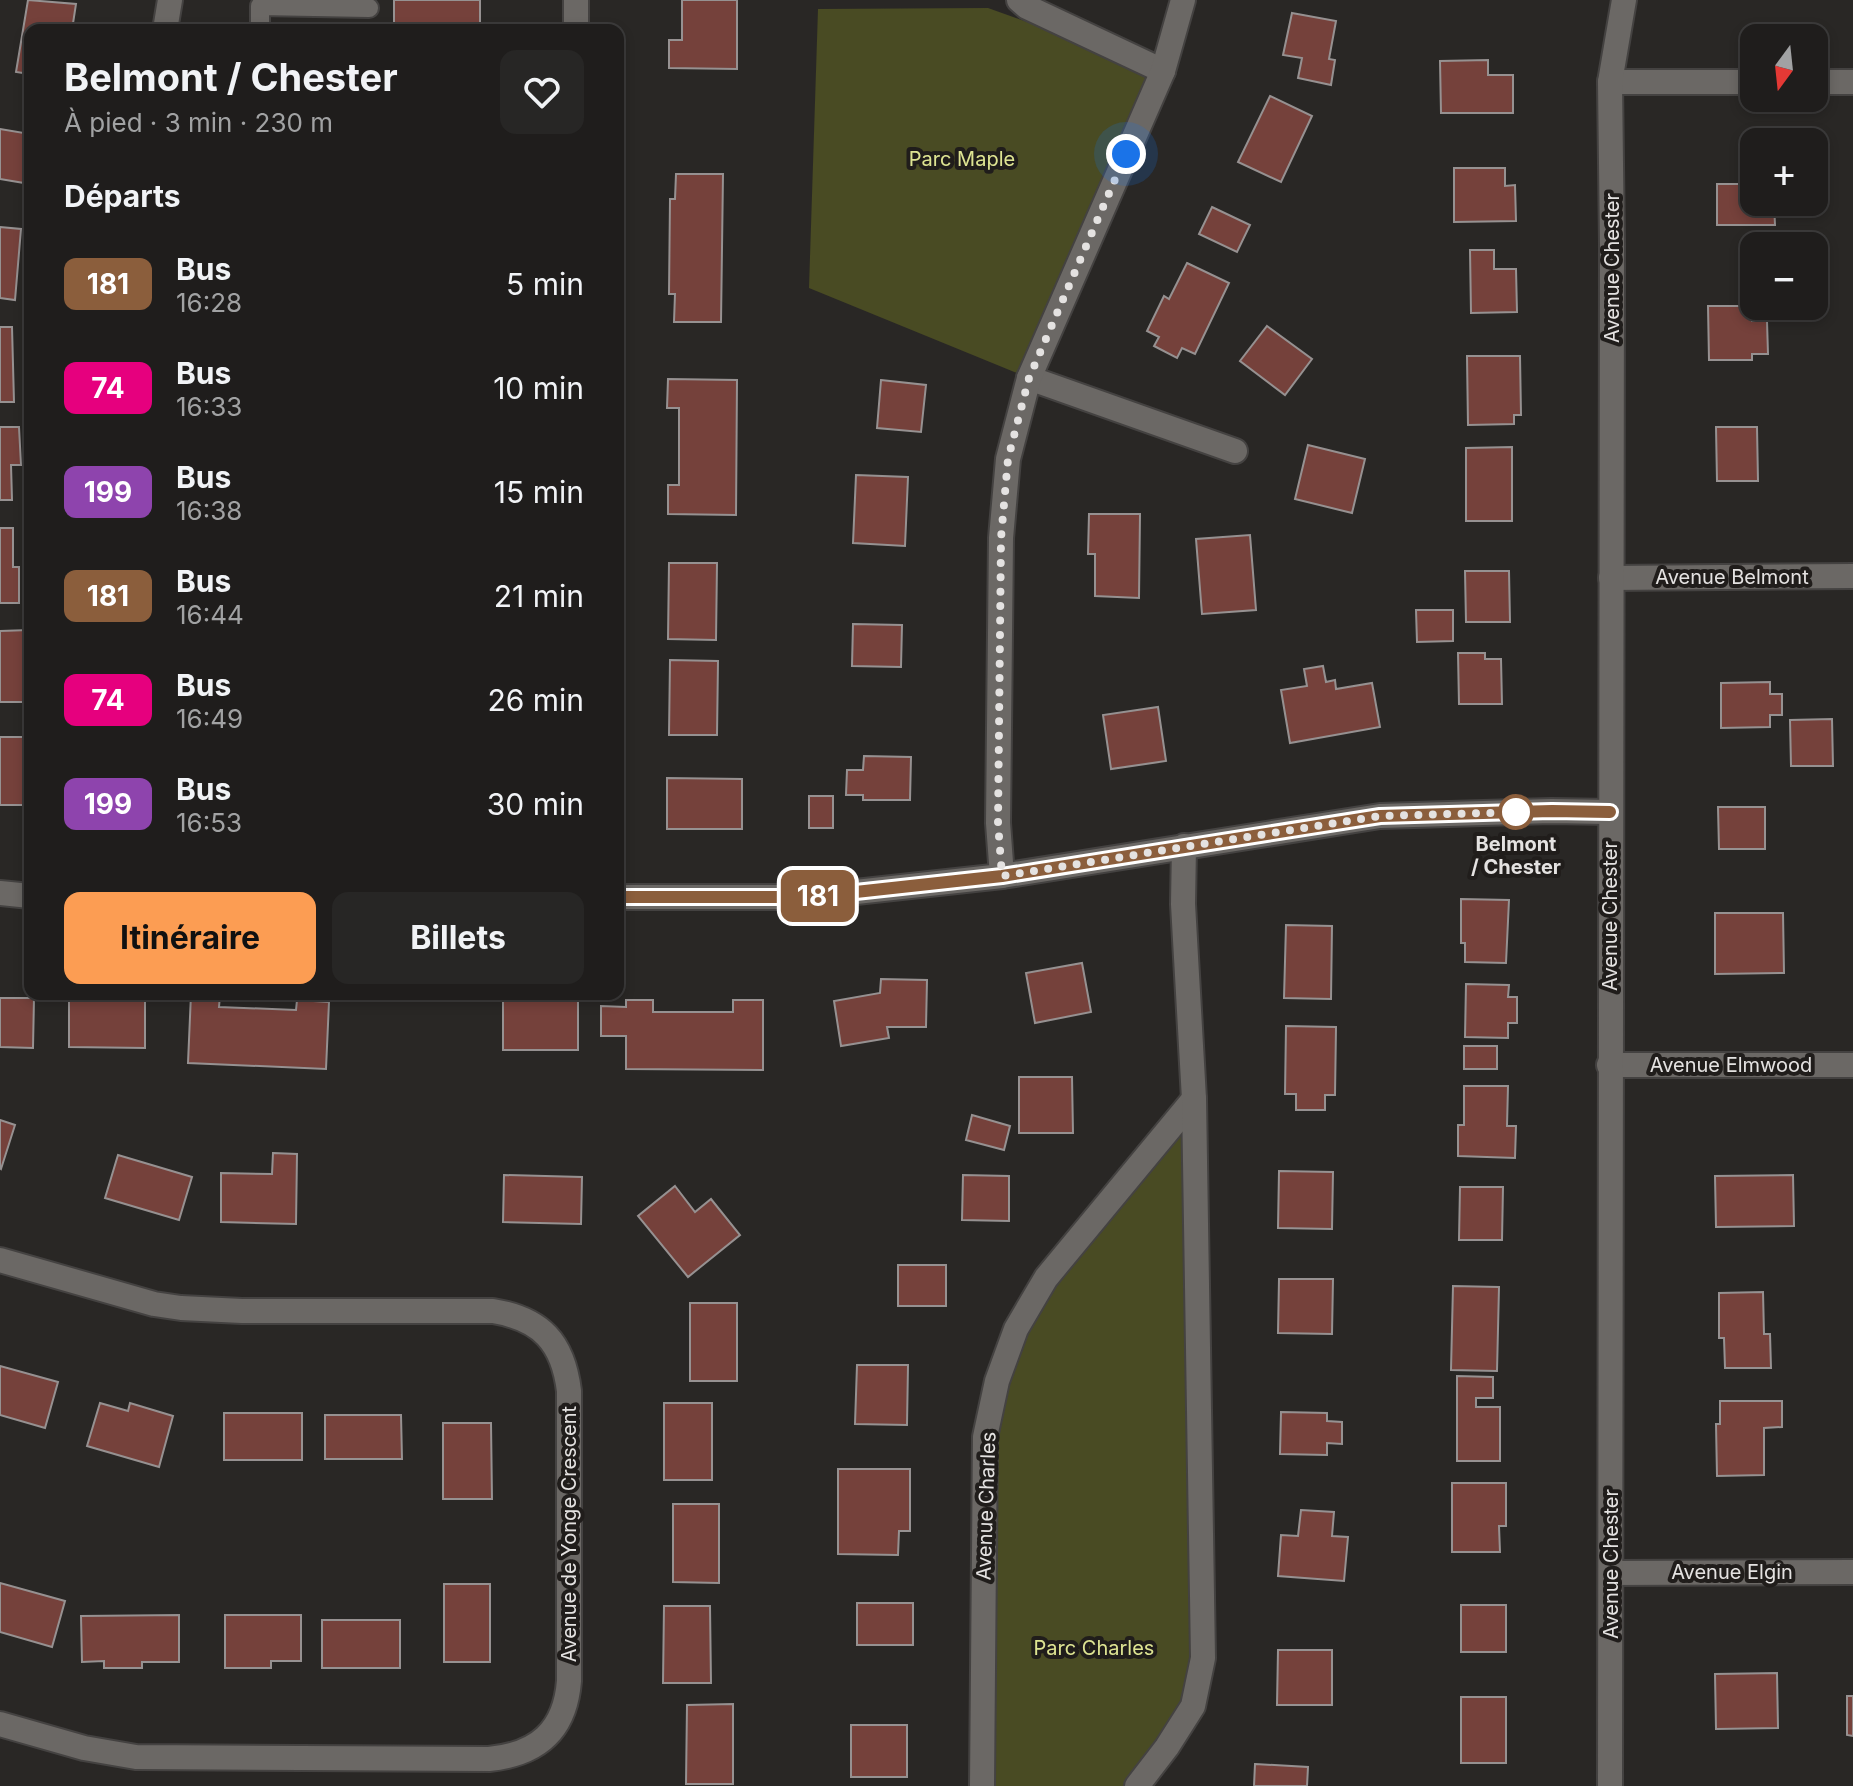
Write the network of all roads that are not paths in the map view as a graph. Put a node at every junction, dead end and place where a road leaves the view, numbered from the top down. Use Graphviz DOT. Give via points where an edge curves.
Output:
graph roads {
  1 [pos="170,0"];
  2 [pos="576,0"];
  3 [pos="1019,0"];
  4 [pos="1183,0"];
  5 [pos="1624,0"];
  6 [pos="369,8"];
  7 [pos="166,24"];
  8 [pos="260,24"];
  9 [pos="576,24"];
  10 [pos="1163,71"];
  11 [pos="1610,82"];
  12 [pos="1740,82"];
  13 [pos="1828,82"];
  14 [pos="1853,82"];
  15 [pos="1029,378"];
  16 [pos="1235,451"];
  17 [pos="1853,576"];
  18 [pos="1611,578"];
  19 [pos="1610,812"];
  20 [pos="1184,846"];
  21 [pos="1002,876"];
  22 [pos="0,893"];
  23 [pos="24,895"];
  24 [pos="624,897"];
  25 [pos="1609,1065"];
  26 [pos="1853,1065"];
  27 [pos="1194,1099"];
  28 [pos="0,1260"];
  29 [pos="1853,1572"];
  30 [pos="1612,1573"];
  31 [pos="0,1724"];
  32 [pos="982,1786"];
  33 [pos="1137,1786"];
  34 [pos="1610,1786"];
  1 -- 7 [label="street"];
  2 -- 9 [label="street"];
  3 -- 10 [label="street"];
  4 -- 10 [label="street"];
  5 -- 11 [label="street, Avenue Chester"];
  6 -- 8 [label="lane" via="260,6"];
  10 -- 15 [label="street"];
  11 -- 12 [label="street"];
  11 -- 18 [label="street, Avenue Chester"];
  13 -- 14 [label="street"];
  15 -- 16 [label="street"];
  15 -- 21 [label="street" via="1008,459 1001,538"];
  17 -- 18 [label="street, Avenue Belmont"];
  18 -- 19 [label="street, Avenue Chester"];
  19 -- 20 [label="street" via="1380,816"];
  19 -- 25 [label="street, Avenue Chester"];
  20 -- 21 [label="street"];
  20 -- 27 [label="street"];
  21 -- 24 [label="street" via="810,897"];
  22 -- 23 [label="street"];
  25 -- 26 [label="street, Avenue Elmwood"];
  25 -- 30 [label="street, Avenue Chester"];
  27 -- 32 [label="street, Avenue Charles" via="1046,1278 1016,1329 997,1381 985,1437"];
  27 -- 33 [label="street" via="1203,1658 1193,1706"];
  28 -- 31 [label="street, Avenue de Yonge Crescent" via="181,1308 493,1311 528,1320 561,1355 567,1381 569,1681 562,1715 542,1742 509,1757 489,1759 136,1757"];
  29 -- 30 [label="street, Avenue Elgin"];
  30 -- 34 [label="street, Avenue Chester"];
}
